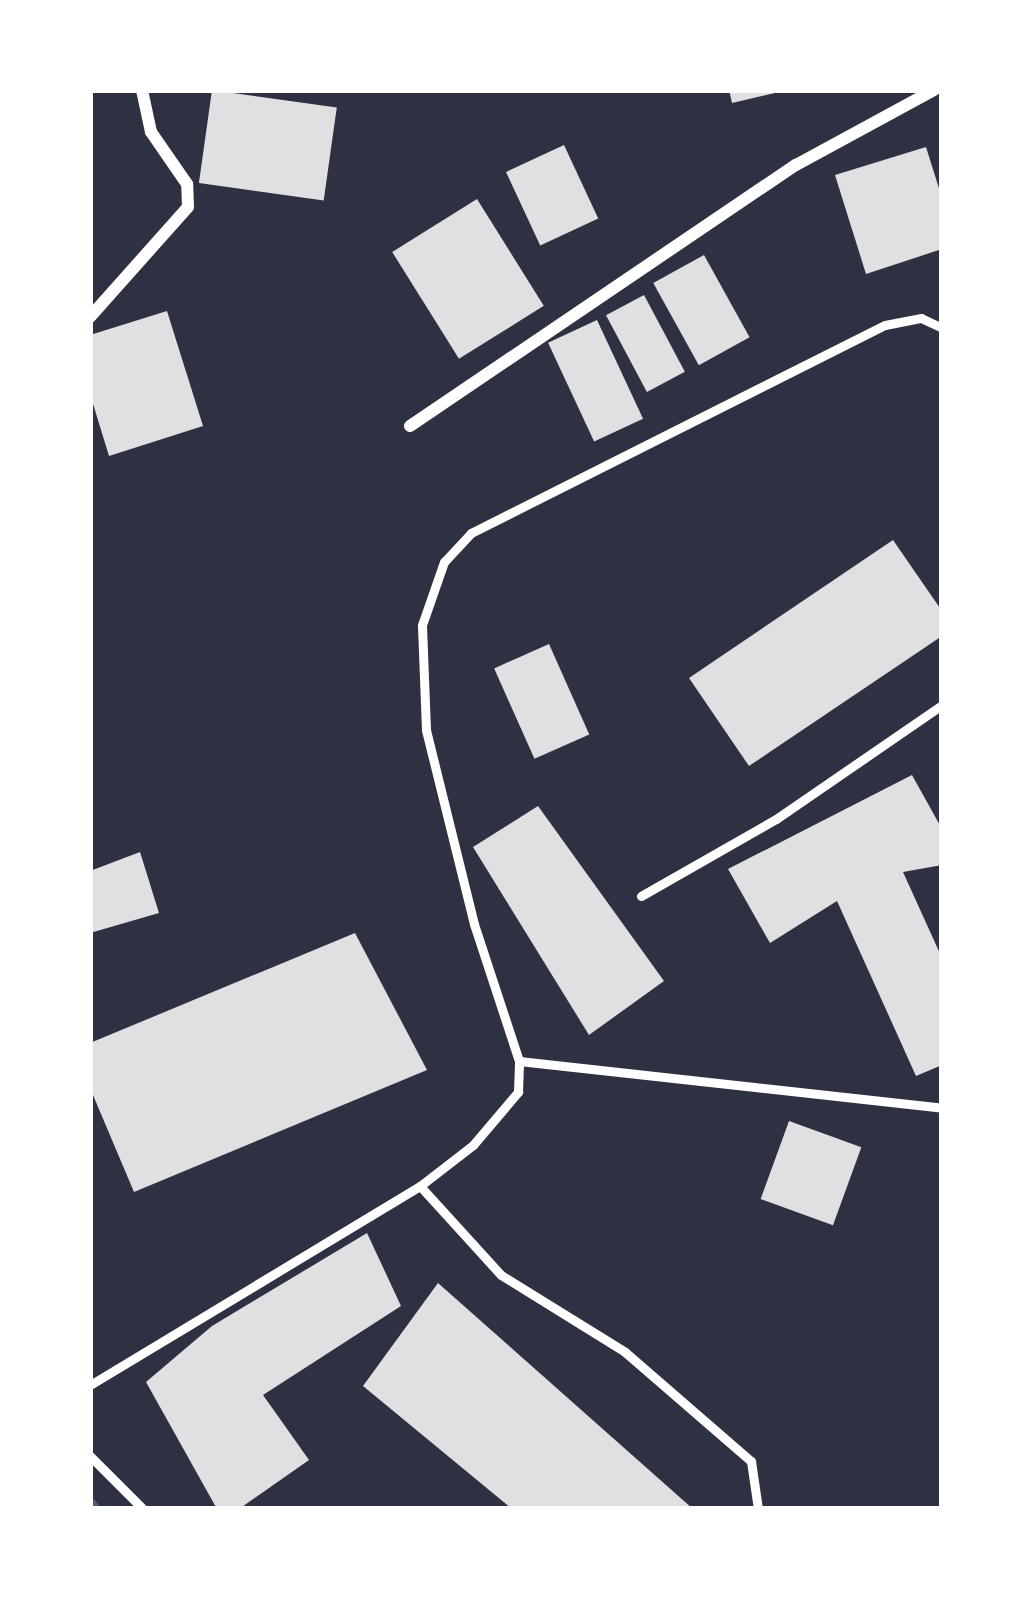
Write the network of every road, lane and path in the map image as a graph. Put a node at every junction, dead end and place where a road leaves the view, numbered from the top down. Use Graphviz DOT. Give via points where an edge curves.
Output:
graph roads {
  1 [pos="142,90"];
  2 [pos="934,90"];
  3 [pos="90,316"];
  4 [pos="942,328"];
  5 [pos="410,426"];
  6 [pos="942,705"];
  7 [pos="641,896"];
  8 [pos="519,1061"];
  9 [pos="942,1108"];
  10 [pos="419,1186"];
  11 [pos="90,1385"];
  12 [pos="90,1456"];
  13 [pos="142,1509"];
  14 [pos="758,1509"];
  1 -- 3 [label="street" via="151,132 187,184 188,207"];
  2 -- 5 [label="street" via="796,165"];
  4 -- 8 [label="lane" via="921,318 885,325 471,533 444,562 422,625 426,730 474,924"];
  6 -- 7 [label="lane" via="776,820"];
  8 -- 9 [label="lane"];
  8 -- 10 [label="lane" via="518,1092 503,1116"];
  10 -- 11 [label="lane"];
  10 -- 14 [label="lane" via="501,1275 626,1352 751,1461"];
  12 -- 13 [label="lane"];
}
